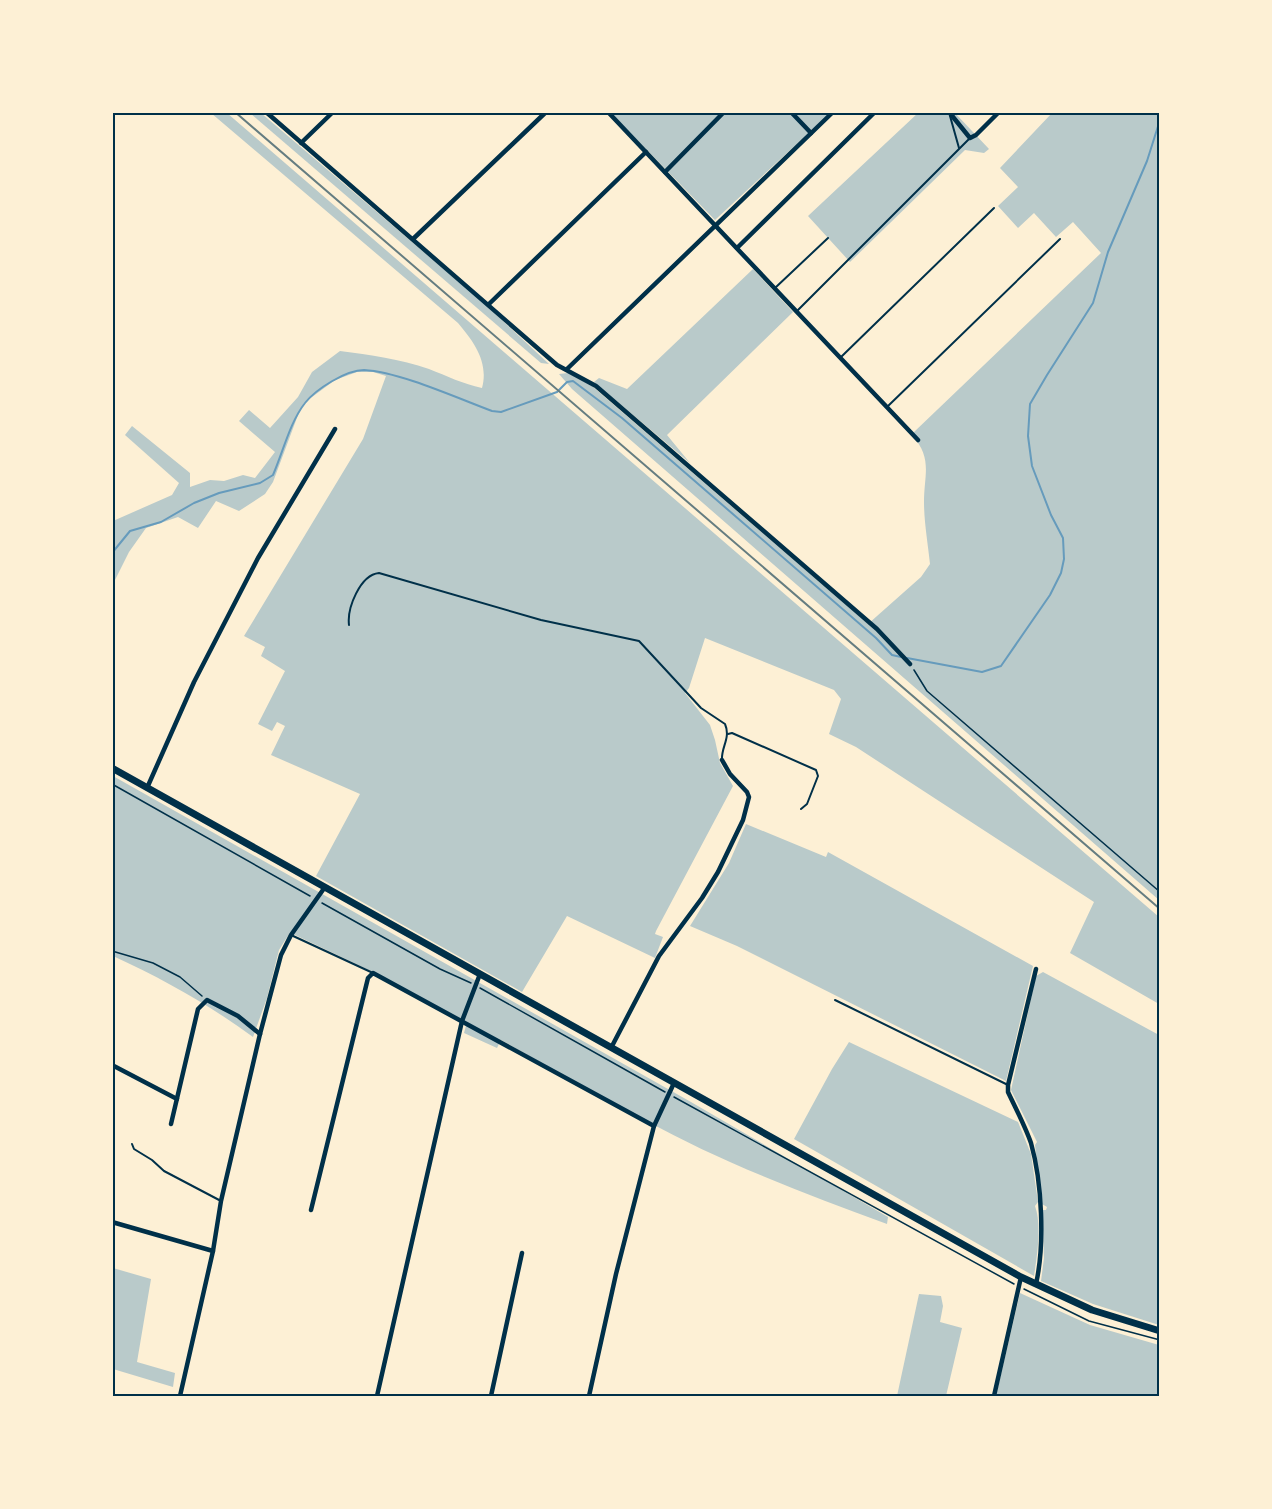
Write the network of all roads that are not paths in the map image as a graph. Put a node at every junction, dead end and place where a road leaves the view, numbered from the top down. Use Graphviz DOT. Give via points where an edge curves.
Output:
graph roads {
  1 [pos="266,112"];
  2 [pos="333,112"];
  3 [pos="608,112"];
  4 [pos="724,112"];
  5 [pos="791,112"];
  6 [pos="832,112"];
  7 [pos="875,112"];
  8 [pos="999,112"];
  9 [pos="545,113"];
  10 [pos="949,113"];
  11 [pos="811,133"];
  12 [pos="970,138"];
  13 [pos="301,143"];
  14 [pos="959,148"];
  15 [pos="646,153"];
  16 [pos="664,172"];
  17 [pos="994,208"];
  18 [pos="716,225"];
  19 [pos="828,238"];
  20 [pos="1060,239"];
  21 [pos="413,240"];
  22 [pos="737,248"];
  23 [pos="775,288"];
  24 [pos="489,304"];
  25 [pos="798,311"];
  26 [pos="840,358"];
  27 [pos="567,369"];
  28 [pos="887,407"];
  29 [pos="335,429"];
  30 [pos="918,440"];
  31 [pos="349,625"];
  32 [pos="910,664"];
  33 [pos="728,734"];
  34 [pos="722,760"];
  35 [pos="112,768"];
  36 [pos="147,788"];
  37 [pos="801,809"];
  38 [pos="325,887"];
  39 [pos="291,935"];
  40 [pos="1036,969"];
  41 [pos="373,973"];
  42 [pos="480,974"];
  43 [pos="835,1000"];
  44 [pos="462,1021"];
  45 [pos="260,1034"];
  46 [pos="611,1048"];
  47 [pos="112,1065"];
  48 [pos="674,1083"];
  49 [pos="1008,1085"];
  50 [pos="177,1099"];
  51 [pos="171,1124"];
  52 [pos="654,1126"];
  53 [pos="132,1144"];
  54 [pos="221,1201"];
  55 [pos="311,1210"];
  56 [pos="112,1222"];
  57 [pos="213,1251"];
  58 [pos="522,1253"];
  59 [pos="1021,1276"];
  60 [pos="1036,1284"];
  61 [pos="1160,1331"];
  62 [pos="180,1396"];
  63 [pos="377,1396"];
  64 [pos="491,1396"];
  65 [pos="589,1396"];
  66 [pos="994,1396"];
  1 -- 13 [label="street"];
  2 -- 13 [label="street"];
  3 -- 15 [label="street"];
  4 -- 16 [label="street"];
  5 -- 11 [label="street"];
  6 -- 11 [label="street"];
  7 -- 22 [label="street"];
  8 -- 12 [label="street"];
  9 -- 21 [label="street"];
  10 -- 12 [label="street"];
  10 -- 14 [label="lane"];
  11 -- 18 [label="street"];
  12 -- 14 [label="lane"];
  13 -- 21 [label="street"];
  14 -- 25 [label="lane"];
  15 -- 16 [label="street"];
  15 -- 24 [label="street"];
  16 -- 18 [label="street"];
  17 -- 26 [label="lane"];
  18 -- 22 [label="street"];
  18 -- 27 [label="street"];
  19 -- 23 [label="lane"];
  20 -- 28 [label="lane"];
  21 -- 24 [label="street"];
  22 -- 23 [label="street"];
  23 -- 25 [label="street"];
  24 -- 27 [label="street" via="557,365"];
  25 -- 26 [label="street"];
  26 -- 28 [label="street"];
  27 -- 32 [label="street" via="605,394 877,629"];
  28 -- 30 [label="street"];
  29 -- 36 [label="street" via="258,558 187,696"];
  31 -- 33 [label="lane" via="350,610 362,584 379,573 541,620 612,633 639,641 701,708 725,724"];
  33 -- 34 [label="lane"];
  33 -- 37 [label="lane" via="816,770 818,776 807,804"];
  34 -- 46 [label="street" via="749,797 743,820 718,872 659,956"];
  35 -- 36 [label="main road"];
  36 -- 38 [label="main road"];
  38 -- 39 [label="street"];
  38 -- 42 [label="main road"];
  39 -- 41 [label="lane"];
  39 -- 45 [label="street" via="281,955"];
  40 -- 49 [label="street"];
  41 -- 44 [label="street"];
  41 -- 55 [label="street" via="368,978 354,1030"];
  42 -- 44 [label="street"];
  42 -- 46 [label="main road"];
  43 -- 49 [label="lane"];
  44 -- 52 [label="street"];
  44 -- 63 [label="street"];
  45 -- 50 [label="street" via="238,1016 207,1000 198,1010"];
  45 -- 54 [label="street"];
  46 -- 48 [label="main road"];
  47 -- 50 [label="street"];
  48 -- 52 [label="street"];
  48 -- 59 [label="main road"];
  49 -- 60 [label="street" via="1034,1154 1040,1206"];
  50 -- 51 [label="street"];
  52 -- 65 [label="street"];
  53 -- 54 [label="lane" via="164,1172"];
  54 -- 57 [label="street"];
  56 -- 57 [label="street"];
  57 -- 62 [label="street"];
  58 -- 64 [label="street"];
  59 -- 60 [label="main road"];
  59 -- 66 [label="street"];
  60 -- 61 [label="main road" via="1092,1310"];
}
